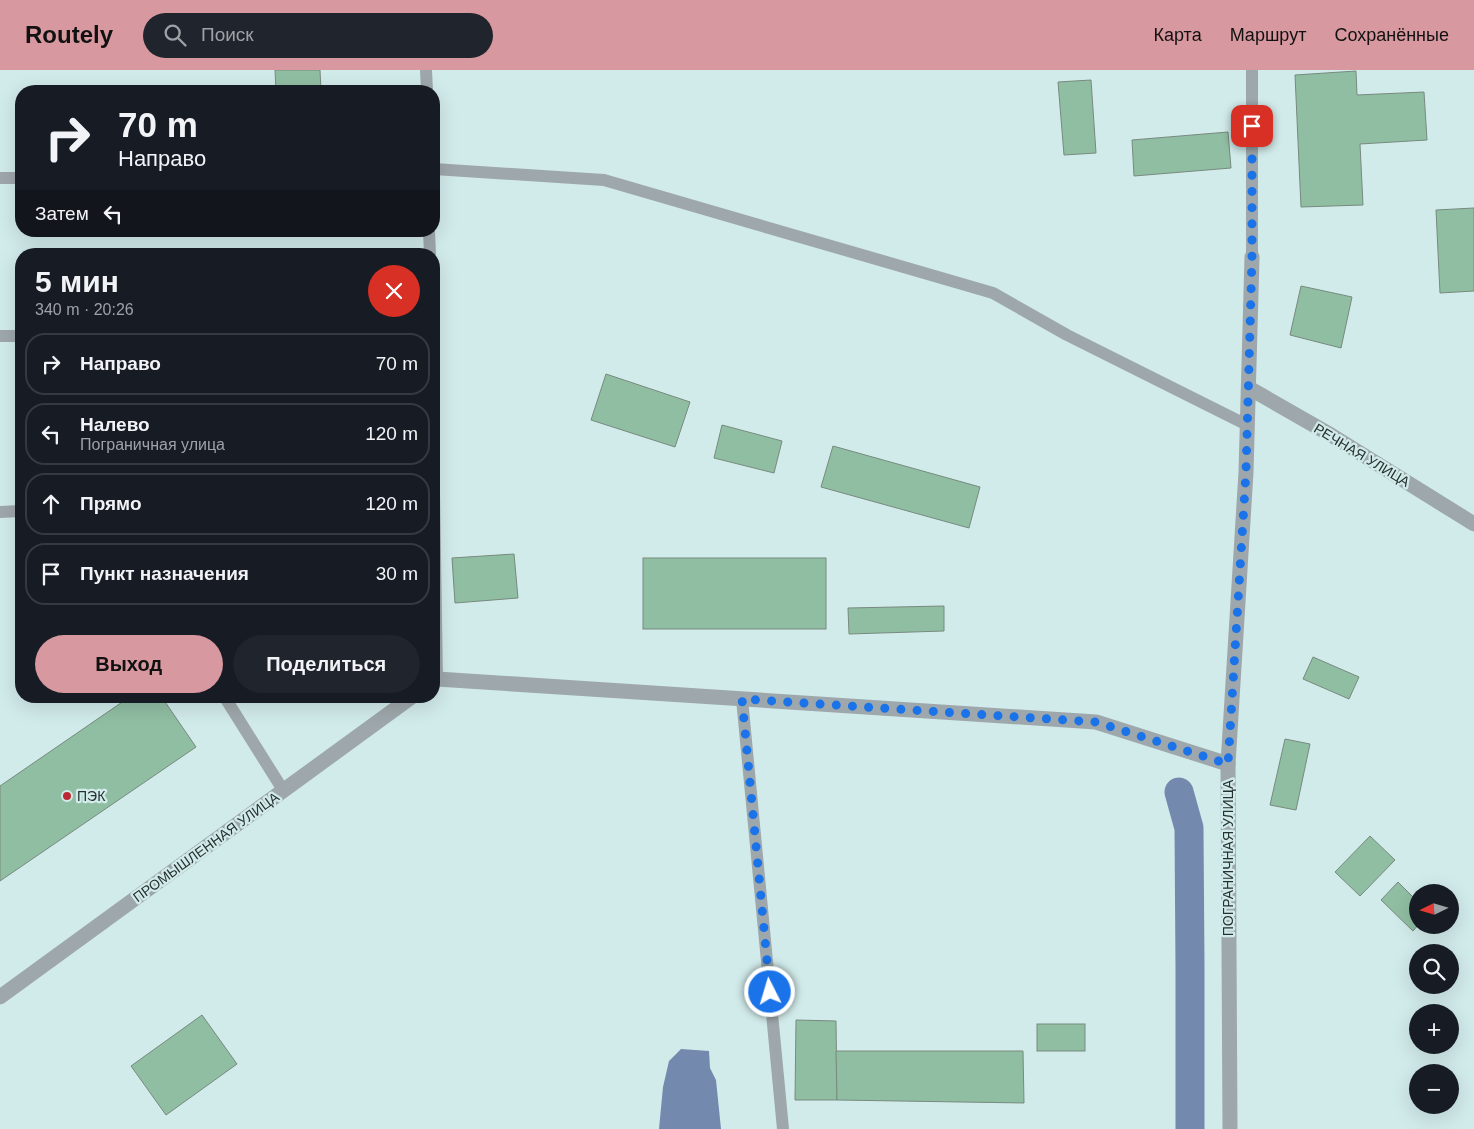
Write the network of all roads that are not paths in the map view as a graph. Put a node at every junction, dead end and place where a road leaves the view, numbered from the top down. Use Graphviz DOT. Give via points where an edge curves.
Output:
graph roads {
  1 [pos="426,70"];
  2 [pos="1252,70"];
  3 [pos="427,85"];
  4 [pos="440,168"];
  5 [pos="0,178"];
  6 [pos="15,178"];
  7 [pos="1252,257"];
  8 [pos="0,336"];
  9 [pos="15,336"];
  10 [pos="1249,388"];
  11 [pos="1247,425"];
  12 [pos="15,511"];
  13 [pos="0,512"];
  14 [pos="1474,524"];
  15 [pos="440,680"];
  16 [pos="742,699"];
  17 [pos="228,703"];
  18 [pos="403,703"];
  19 [pos="1228,764"];
  20 [pos="283,790"];
  21 [pos="0,997"];
  22 [pos="783,1129"];
  23 [pos="1230,1129"];
  1 -- 3 [label="lane"];
  2 -- 7 [label="lane"];
  4 -- 11 [label="lane" via="604,180 993,293 1067,335"];
  5 -- 6 [label="lane"];
  7 -- 10 [label="street, ПОГРАНИЧНАЯ УЛИЦА"];
  8 -- 9 [label="lane"];
  10 -- 11 [label="street, ПОГРАНИЧНАЯ УЛИЦА"];
  10 -- 14 [label="street, РЕЧНАЯ УЛИЦА"];
  11 -- 19 [label="street, ПОГРАНИЧНАЯ УЛИЦА"];
  12 -- 13 [label="lane"];
  15 -- 16 [label="street"];
  16 -- 19 [label="street" via="1096,722"];
  16 -- 22 [label="lane"];
  17 -- 20 [label="lane"];
  18 -- 20 [label="street, ПРОМЫШЛЕННАЯ УЛИЦА"];
  19 -- 23 [label="street, ПОГРАНИЧНАЯ УЛИЦА"];
  20 -- 21 [label="street, ПРОМЫШЛЕННАЯ УЛИЦА"];
}
